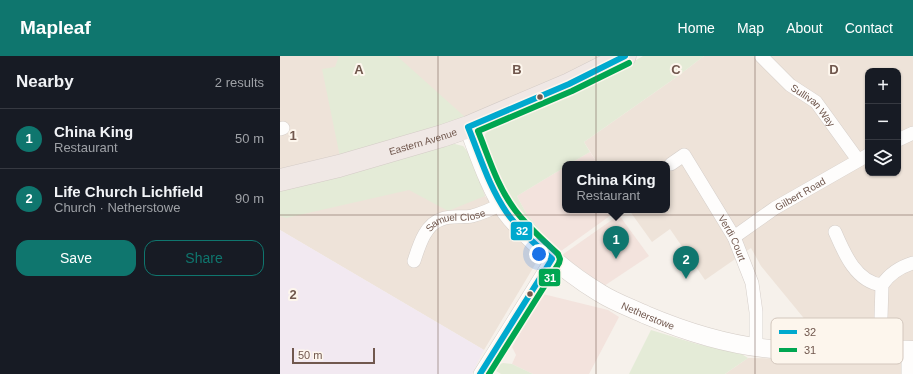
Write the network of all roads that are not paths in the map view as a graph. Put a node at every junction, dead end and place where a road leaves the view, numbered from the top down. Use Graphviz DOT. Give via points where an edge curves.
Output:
graph roads {
  1 [pos="625,56"];
  2 [pos="761,56"];
  3 [pos="468,127"];
  4 [pos="913,133"];
  5 [pos="901,139"];
  6 [pos="863,158"];
  7 [pos="671,164"];
  8 [pos="280,180"];
  9 [pos="501,204"];
  10 [pos="834,232"];
  11 [pos="734,238"];
  12 [pos="552,259"];
  13 [pos="414,261"];
  14 [pos="913,264"];
  15 [pos="882,285"];
  16 [pos="881,318"];
  17 [pos="756,347"];
  18 [pos="771,348"];
  19 [pos="910,350"];
  20 [pos="480,374"];
  21 [pos="908,374"];
  1 -- 3 [label="highway, Eastern Avenue" via="570,84"];
  2 -- 6 [label="street, Sullivan Way" via="790,84 816,102"];
  3 -- 8 [label="highway, Eastern Avenue" via="339,166"];
  3 -- 9 [label="street, Netherstowe"];
  4 -- 5 [label="street"];
  6 -- 11 [label="street, Gilbert Road" via="775,208"];
  7 -- 11 [label="street, Verdi Court" via="684,154"];
  9 -- 12 [label="street, Netherstowe" via="519,228"];
  9 -- 13 [label="street, Samuel Close" via="483,213 442,218 434,223 414,243"];
  10 -- 15 [label="street" via="853,267 864,279"];
  11 -- 17 [label="street, Verdi Court" via="752,283 756,312"];
  12 -- 17 [label="street, Netherstowe" via="600,293 638,311 688,331"];
  12 -- 20 [label="street"];
  14 -- 15 [label="street" via="902,266"];
  15 -- 16 [label="street"];
  17 -- 18 [label="street, Netherstowe"];
  19 -- 21 [label="street"];
}
